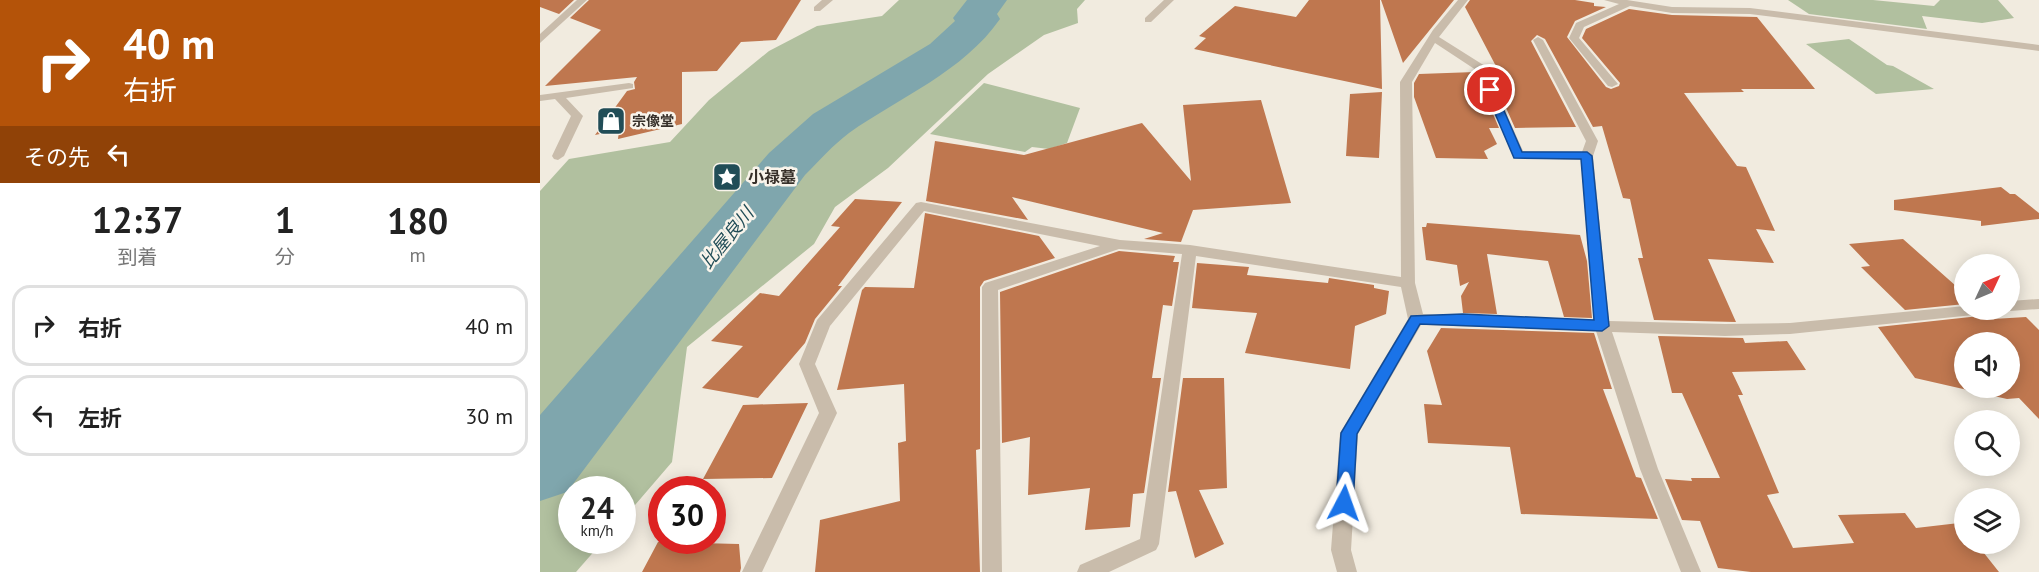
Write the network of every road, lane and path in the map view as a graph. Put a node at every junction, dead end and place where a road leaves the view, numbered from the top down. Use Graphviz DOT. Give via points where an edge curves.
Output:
graph roads {
  1 [pos="582,0"];
  2 [pos="828,0"];
  3 [pos="1169,0"];
  4 [pos="1463,0"];
  5 [pos="1609,0"];
  6 [pos="1626,4"];
  7 [pos="817,9"];
  8 [pos="1148,20"];
  9 [pos="1434,38"];
  10 [pos="540,40"];
  11 [pos="1538,40"];
  12 [pos="2039,48"];
  13 [pos="1612,84"];
  14 [pos="629,86"];
  15 [pos="559,97"];
  16 [pos="540,98"];
  17 [pos="558,156"];
  18 [pos="1587,156"];
  19 [pos="1120,244"];
  20 [pos="1190,250"];
  21 [pos="1408,283"];
  22 [pos="2039,304"];
  23 [pos="2020,305"];
  24 [pos="1954,312"];
  25 [pos="1416,319"];
  26 [pos="1602,326"];
  27 [pos="752,572"];
  28 [pos="992,572"];
  29 [pos="1087,572"];
  30 [pos="1347,572"];
  31 [pos="1692,572"];
  1 -- 10 [label="street"];
  2 -- 7 [label="street"];
  3 -- 8 [label="street"];
  4 -- 9 [label="street"];
  5 -- 6 [label="street"];
  6 -- 12 [label="street" via="1672,10 1750,11"];
  6 -- 13 [label="street" via="1580,25 1574,38"];
  9 -- 18 [label="street" via="1480,68 1518,155"];
  9 -- 21 [label="street" via="1406,82"];
  11 -- 18 [label="street" via="1592,141"];
  14 -- 15 [label="street"];
  15 -- 16 [label="street"];
  15 -- 17 [label="street" via="577,116"];
  18 -- 26 [label="street"];
  19 -- 20 [label="street"];
  19 -- 27 [label="street" via="921,206 823,324 807,364 828,413"];
  19 -- 28 [label="street" via="990,287"];
  20 -- 21 [label="street"];
  20 -- 29 [label="street" via="1149,544"];
  21 -- 25 [label="street"];
  22 -- 23 [label="street"];
  24 -- 26 [label="street" via="1737,330"];
  25 -- 26 [label="street"];
  25 -- 30 [label="street" via="1349,433 1341,550"];
  26 -- 31 [label="street" via="1649,469"];
}
